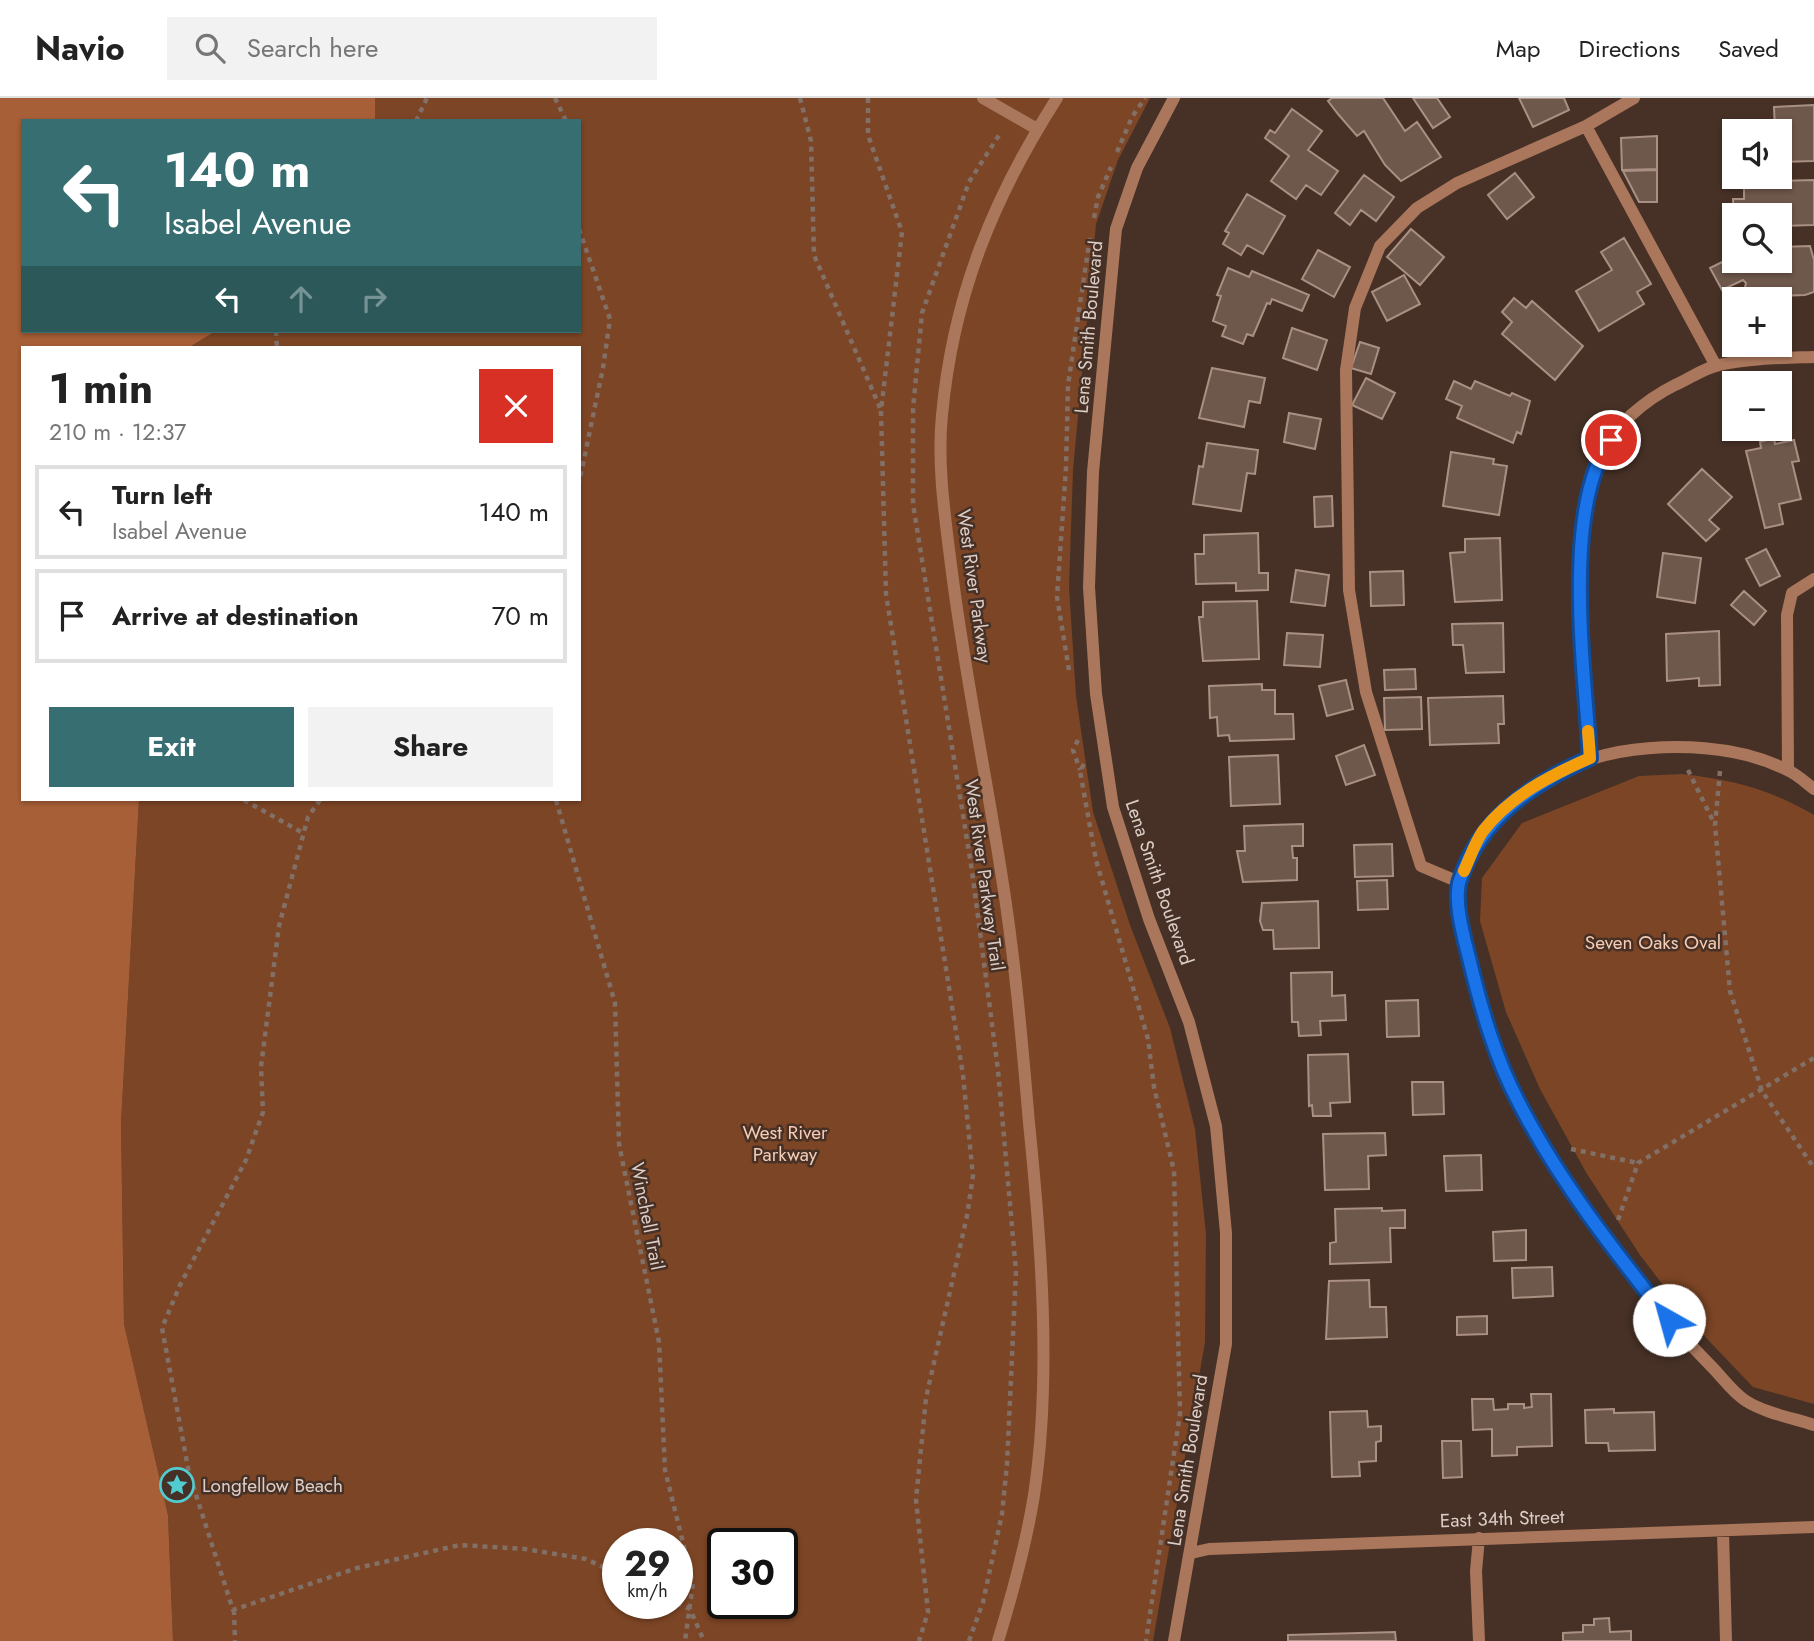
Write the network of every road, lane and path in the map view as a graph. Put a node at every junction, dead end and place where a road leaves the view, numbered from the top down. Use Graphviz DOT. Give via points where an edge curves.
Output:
graph roads {
  1 [pos="426,98"];
  2 [pos="555,98"];
  3 [pos="800,98"];
  4 [pos="868,98"];
  5 [pos="983,98"];
  6 [pos="1057,98"];
  7 [pos="1174,98"];
  8 [pos="1634,98"];
  9 [pos="417,119"];
  10 [pos="565,119"];
  11 [pos="1586,126"];
  12 [pos="1003,129"];
  13 [pos="1037,129"];
  14 [pos="581,235"];
  15 [pos="1814,357"];
  16 [pos="1716,366"];
  17 [pos="881,411"];
  18 [pos="581,474"];
  19 [pos="1814,579"];
  20 [pos="1078,740"];
  21 [pos="1590,758"];
  22 [pos="1720,767"];
  23 [pos="1687,768"];
  24 [pos="1788,770"];
  25 [pos="1080,771"];
  26 [pos="1814,789"];
  27 [pos="246,801"];
  28 [pos="319,801"];
  29 [pos="556,801"];
  30 [pos="1715,825"];
  31 [pos="303,833"];
  32 [pos="1459,883"];
  33 [pos="1814,1058"];
  34 [pos="1762,1091"];
  35 [pos="1568,1149"];
  36 [pos="1639,1163"];
  37 [pos="1814,1168"];
  38 [pos="1616,1225"];
  39 [pos="1814,1425"];
  40 [pos="1814,1527"];
  41 [pos="679,1528"];
  42 [pos="1723,1532"];
  43 [pos="1479,1538"];
  44 [pos="1191,1553"];
  45 [pos="602,1566"];
  46 [pos="233,1610"];
  47 [pos="693,1616"];
  48 [pos="688,1619"];
  49 [pos="235,1641"];
  50 [pos="685,1641"];
  51 [pos="704,1641"];
  52 [pos="919,1641"];
  53 [pos="969,1641"];
  54 [pos="998,1641"];
  55 [pos="1174,1641"];
  56 [pos="1479,1641"];
  57 [pos="1726,1641"];
  1 -- 9 [label="path"];
  2 -- 10 [label="path"];
  3 -- 17 [label="path" via="811,141 814,255"];
  4 -- 17 [label="path" via="868,135 902,232"];
  5 -- 13 [label="street"];
  6 -- 13 [label="street, West River Parkway"];
  7 -- 44 [label="street, Lena Smith Boulevard" via="1137,168 1116,229 1093,472 1089,587 1096,694 1113,807 1189,1022 1216,1126 1226,1233 1226,1343"];
  8 -- 11 [label="street"];
  11 -- 16 [label="street"];
  11 -- 32 [label="street" via="1457,183 1417,208 1380,246 1355,308 1346,370 1349,590 1366,692 1421,866"];
  12 -- 53 [label="path, West River Parkway Trail" via="969,183 922,313 913,409 913,504 998,1070 1016,1271 1002,1514 983,1602"];
  13 -- 54 [label="street, West River Parkway" via="1022,152 969,272 942,417 944,514 1003,883 1039,1219 1042,1334 1035,1491 1022,1559"];
  14 -- 18 [label="path" via="610,319"];
  15 -- 16 [label="street"];
  16 -- 21 [label="street" via="1657,395 1623,422 1598,457 1584,504 1580,559"];
  17 -- 52 [label="path" via="886,594 962,1075 973,1176 926,1398 916,1500 928,1612"];
  19 -- 24 [label="street" via="1792,593 1787,615"];
  20 -- 25 [label="path" via="1073,750"];
  21 -- 24 [label="street" via="1685,747 1738,754"];
  21 -- 32 [label="street" via="1547,777 1514,802 1483,832"];
  22 -- 30 [label="path"];
  23 -- 30 [label="path"];
  24 -- 26 [label="street"];
  27 -- 31 [label="path"];
  28 -- 31 [label="path"];
  29 -- 41 [label="path, Winchell Trail" via="615,1003 619,1144 659,1342 665,1470"];
  30 -- 34 [label="path" via="1730,991"];
  31 -- 46 [label="path" via="279,926 261,1067 263,1112 246,1160 162,1328 189,1473"];
  32 -- 39 [label="street" via="1461,928 1485,1020 1518,1102 1571,1188 1683,1338 1746,1401"];
  33 -- 34 [label="path"];
  34 -- 36 [label="path"];
  34 -- 37 [label="path"];
  35 -- 36 [label="path"];
  36 -- 38 [label="path"];
  40 -- 42 [label="street, East 34th Street"];
  42 -- 43 [label="street, East 34th Street"];
  42 -- 57 [label="street"];
  43 -- 44 [label="street, East 34th Street"];
  43 -- 56 [label="street"];
  44 -- 55 [label="street, Lena Smith Boulevard"];
  45 -- 46 [label="path" via="586,1559 525,1549 460,1545 357,1568"];
  46 -- 49 [label="path"];
  47 -- 51 [label="path"];
  48 -- 50 [label="path, Winchell Trail"];
}
